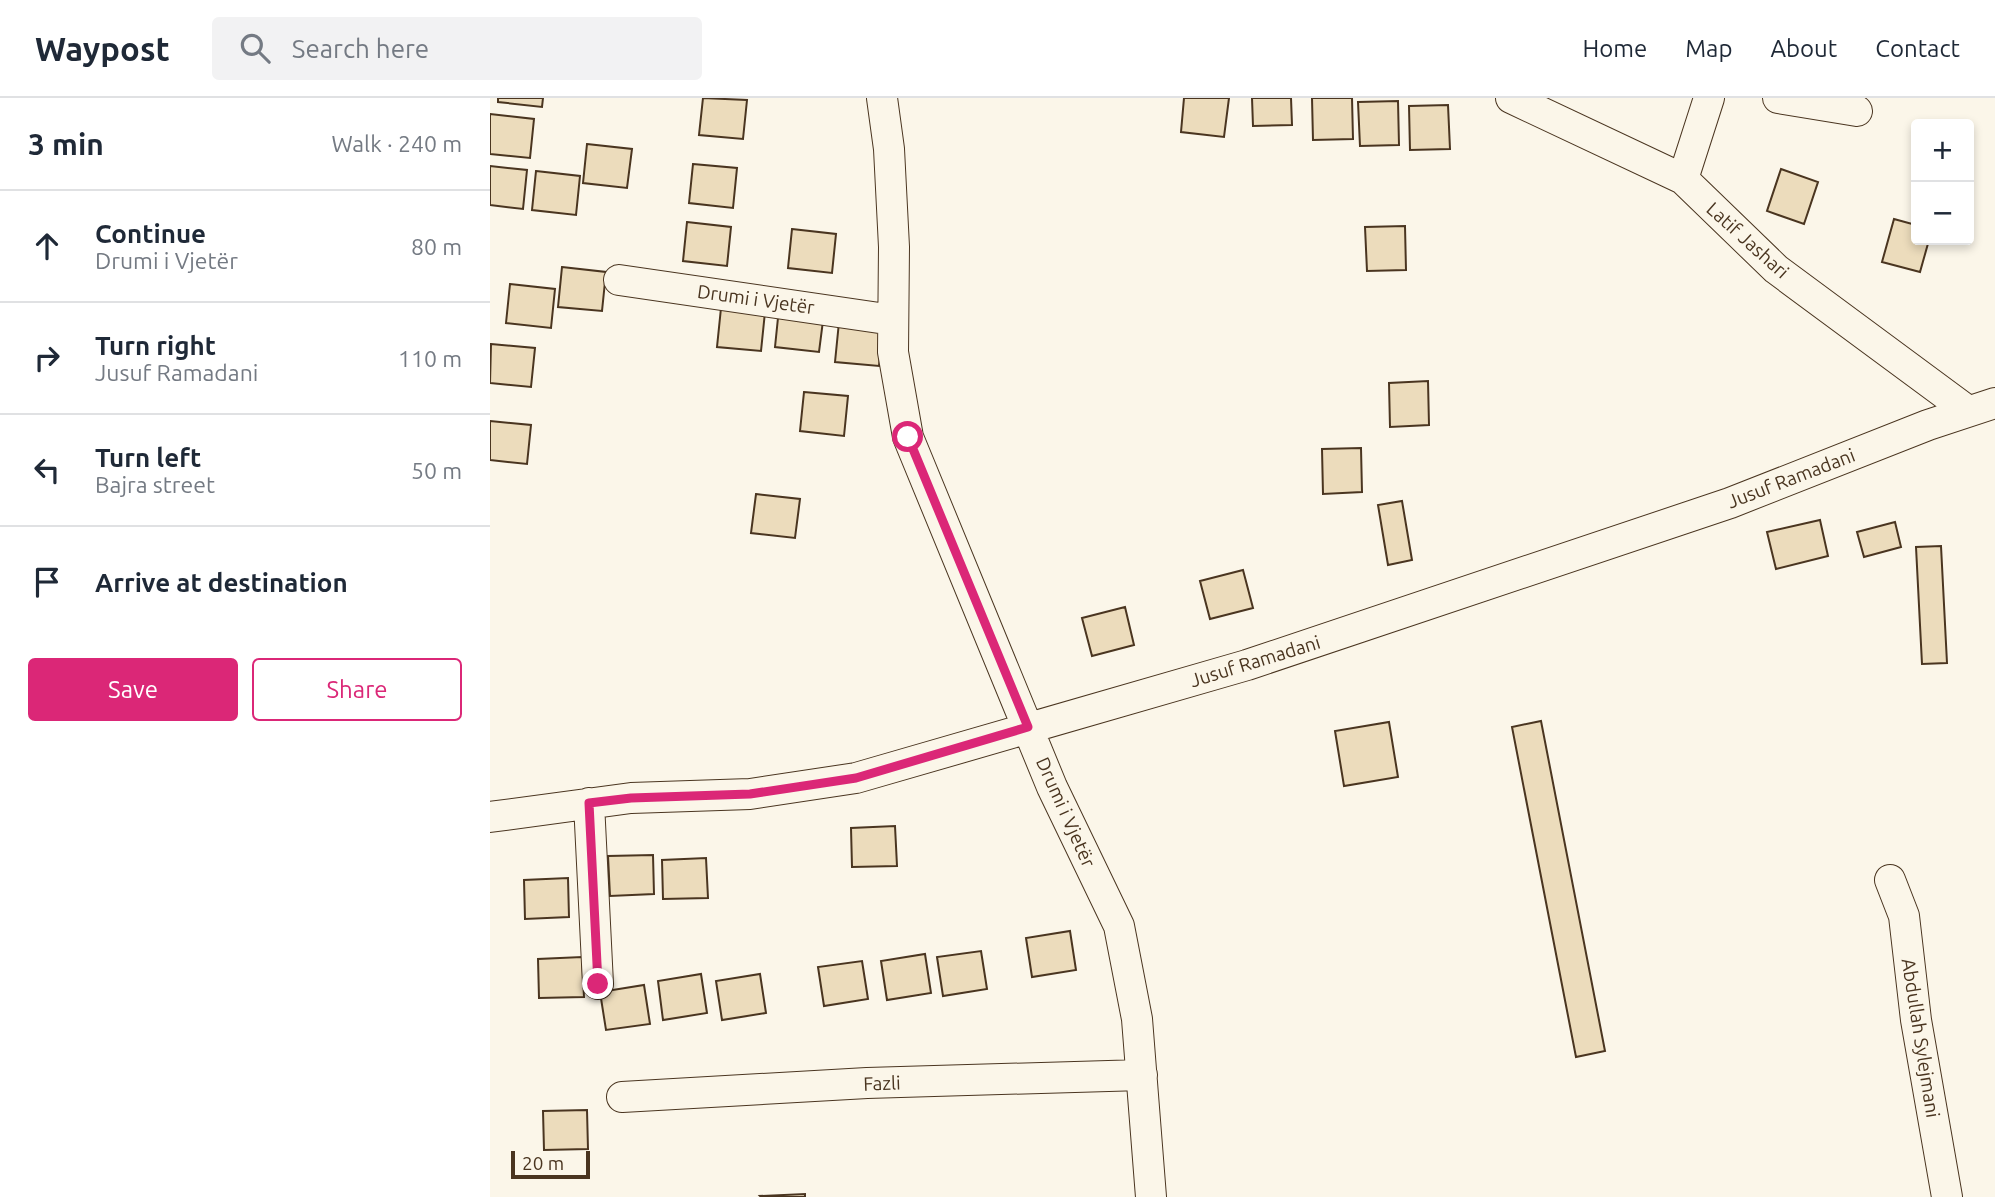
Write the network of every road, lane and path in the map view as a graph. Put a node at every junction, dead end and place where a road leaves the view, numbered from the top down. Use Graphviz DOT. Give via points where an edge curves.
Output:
graph roads {
  1 [pos="882,98"];
  2 [pos="1511,98"];
  3 [pos="1709,98"];
  4 [pos="1778,98"];
  5 [pos="1857,111"];
  6 [pos="1683,179"];
  7 [pos="619,279"];
  8 [pos="893,320"];
  9 [pos="1981,407"];
  10 [pos="1028,727"];
  11 [pos="589,803"];
  12 [pos="490,817"];
  13 [pos="1890,880"];
  14 [pos="598,984"];
  15 [pos="1142,1075"];
  16 [pos="622,1097"];
  17 [pos="1150,1197"];
  18 [pos="1947,1197"];
  1 -- 8 [label="street, Drumi i Vjetër" via="890,162"];
  2 -- 6 [label="street, Latif Jashari"];
  3 -- 6 [label="street"];
  4 -- 5 [label="street"];
  6 -- 9 [label="street, Latif Jashari" via="1776,269"];
  7 -- 8 [label="street, Drumi i Vjetër"];
  8 -- 10 [label="street, Drumi i Vjetër" via="892,352 908,437"];
  9 -- 10 [label="street, Jusuf Ramadani" via="1730,503 1553,563 1247,665"];
  10 -- 11 [label="street, Jusuf Ramadani" via="856,778 750,794"];
  10 -- 15 [label="street, Drumi i Vjetër" via="1119,926 1137,1019"];
  11 -- 12 [label="street, Jusuf Ramadani"];
  11 -- 14 [label="street"];
  13 -- 18 [label="street, Abdullah Sylejmani" via="1904,916 1916,1020"];
  15 -- 16 [label="street, Fazli" via="867,1083"];
  15 -- 17 [label="street, Drumi i Vjetër"];
}
